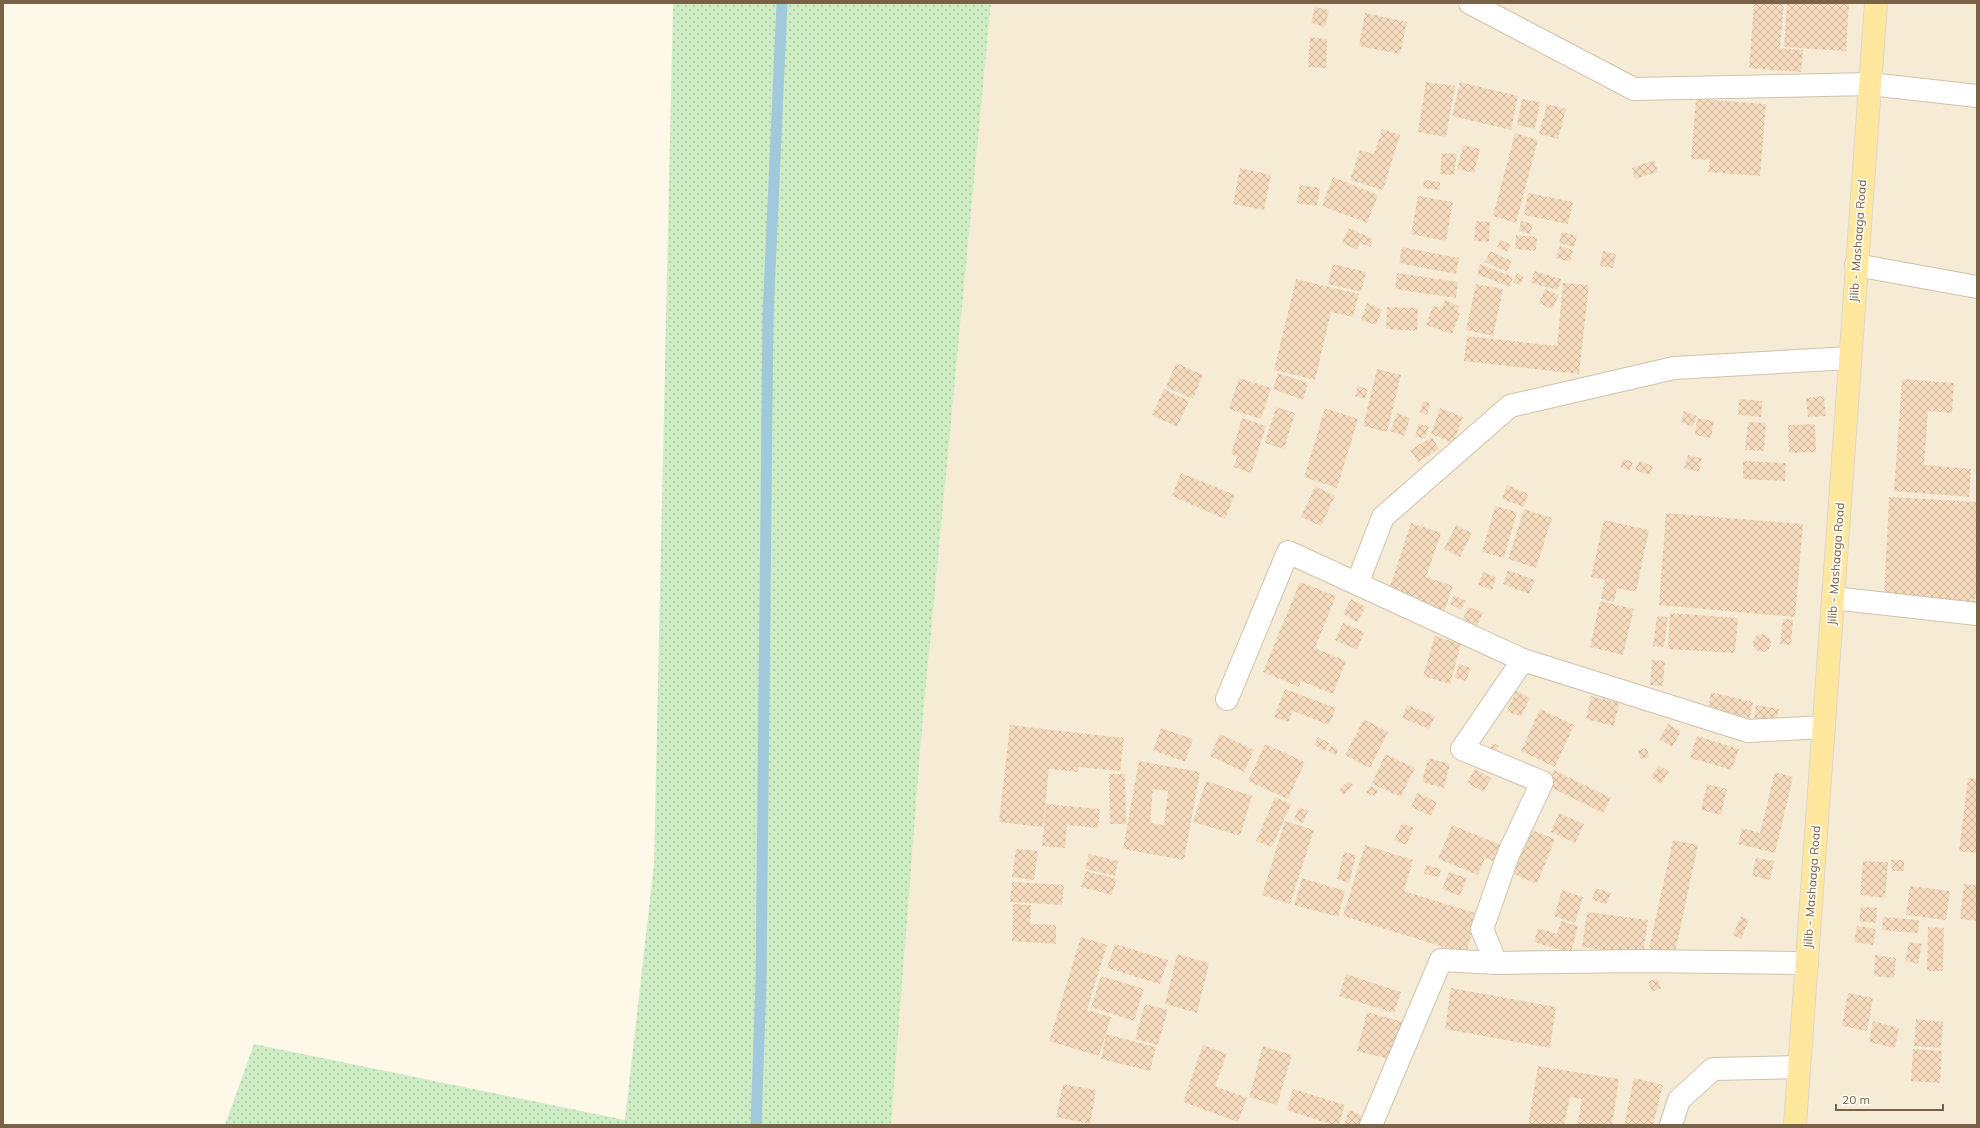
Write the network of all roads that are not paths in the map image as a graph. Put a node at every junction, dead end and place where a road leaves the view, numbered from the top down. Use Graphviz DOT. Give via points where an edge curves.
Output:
graph roads {
  1 [pos="1470,3"];
  2 [pos="1876,3"];
  3 [pos="1870,84"];
  4 [pos="1977,96"];
  5 [pos="1856,265"];
  6 [pos="1977,287"];
  7 [pos="1850,358"];
  8 [pos="1357,584"];
  9 [pos="1833,598"];
  10 [pos="1977,614"];
  11 [pos="1523,660"];
  12 [pos="1227,699"];
  13 [pos="1824,727"];
  14 [pos="1496,963"];
  15 [pos="1807,964"];
  16 [pos="1799,1066"];
  17 [pos="1371,1125"];
  18 [pos="1671,1125"];
  19 [pos="1795,1125"];
  1 -- 3 [label="street" via="1634,89"];
  2 -- 3 [label="main road, Jilib - Mashaaga Road"];
  3 -- 4 [label="street"];
  3 -- 5 [label="main road, Jilib - Mashaaga Road"];
  5 -- 6 [label="street"];
  5 -- 7 [label="main road, Jilib - Mashaaga Road"];
  7 -- 8 [label="street" via="1674,368 1510,406 1383,517"];
  7 -- 9 [label="main road, Jilib - Mashaaga Road"];
  8 -- 11 [label="street"];
  8 -- 12 [label="street" via="1288,552"];
  9 -- 10 [label="street"];
  9 -- 13 [label="main road, Jilib - Mashaaga Road"];
  11 -- 13 [label="street" via="1748,731"];
  11 -- 14 [label="street" via="1462,749 1542,782 1508,855 1482,929"];
  13 -- 15 [label="main road, Jilib - Mashaaga Road"];
  14 -- 15 [label="street" via="1641,961"];
  14 -- 17 [label="street" via="1441,960"];
  15 -- 16 [label="main road, Jilib - Mashaaga Road"];
  16 -- 18 [label="street" via="1712,1069 1678,1100"];
  16 -- 19 [label="main road, Jilib - Mashaaga Road"];
}
